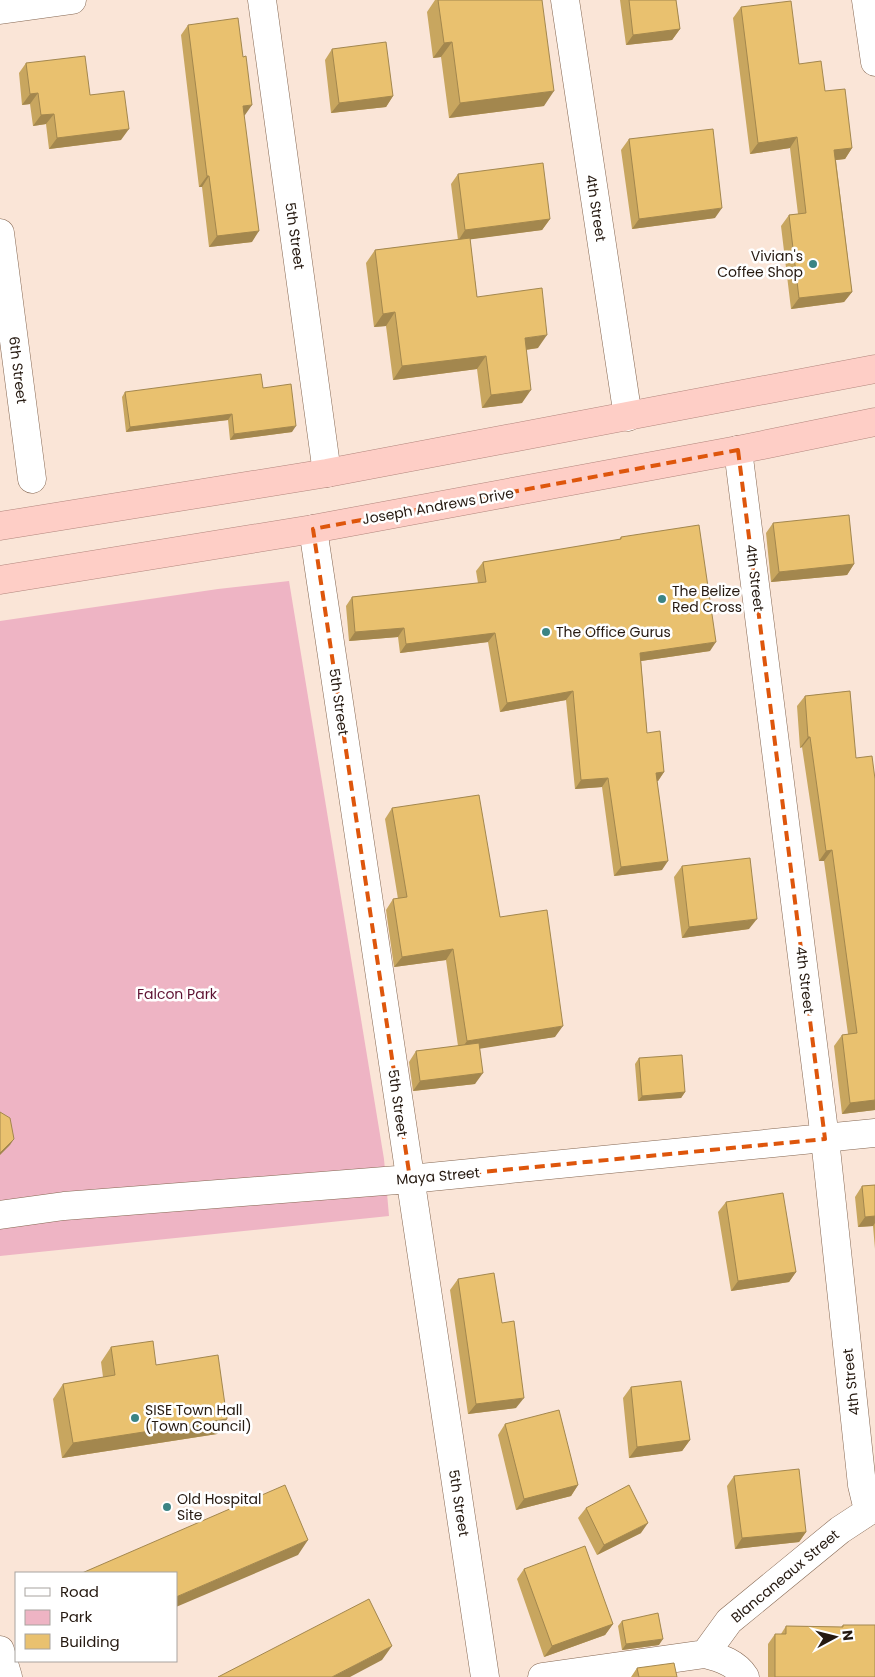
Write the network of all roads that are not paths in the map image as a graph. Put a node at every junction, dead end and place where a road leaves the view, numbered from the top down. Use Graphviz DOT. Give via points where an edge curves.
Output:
graph roads {
  1 [pos="72,0"];
  2 [pos="262,0"];
  3 [pos="565,0"];
  4 [pos="866,0"];
  5 [pos="0,10"];
  6 [pos="875,62"];
  7 [pos="0,232"];
  8 [pos="875,369"];
  9 [pos="628,416"];
  10 [pos="875,422"];
  11 [pos="738,450"];
  12 [pos="327,473"];
  13 [pos="32,479"];
  14 [pos="0,526"];
  15 [pos="313,529"];
  16 [pos="0,580"];
  17 [pos="875,1133"];
  18 [pos="825,1139"];
  19 [pos="410,1179"];
  20 [pos="0,1215"];
  21 [pos="871,1509"];
  22 [pos="0,1650"];
  23 [pos="705,1654"];
  24 [pos="8,1677"];
  25 [pos="486,1677"];
  26 [pos="542,1677"];
  27 [pos="746,1677"];
  1 -- 5 [label="street"];
  2 -- 12 [label="street, 5th Street"];
  3 -- 9 [label="street, 4th Street"];
  4 -- 6 [label="street"];
  7 -- 13 [label="street, 6th Street"];
  8 -- 9 [label="highway"];
  9 -- 12 [label="highway"];
  10 -- 11 [label="highway, Joseph Andrews Drive"];
  11 -- 15 [label="highway, Joseph Andrews Drive"];
  11 -- 18 [label="street, 4th Street"];
  12 -- 14 [label="highway"];
  15 -- 16 [label="highway, Joseph Andrews Drive"];
  15 -- 19 [label="street, 5th Street"];
  17 -- 18 [label="street, Maya Street"];
  18 -- 19 [label="street, Maya Street"];
  18 -- 21 [label="street, 4th Street" via="861,1475"];
  19 -- 20 [label="street, Maya Street" via="74,1205"];
  19 -- 25 [label="street, 5th Street"];
  21 -- 23 [label="street, Blancaneaux Street" via="840,1530 729,1621"];
  22 -- 24 [label="street"];
  23 -- 26 [label="street"];
  23 -- 27 [label="street" via="725,1659"];
}
